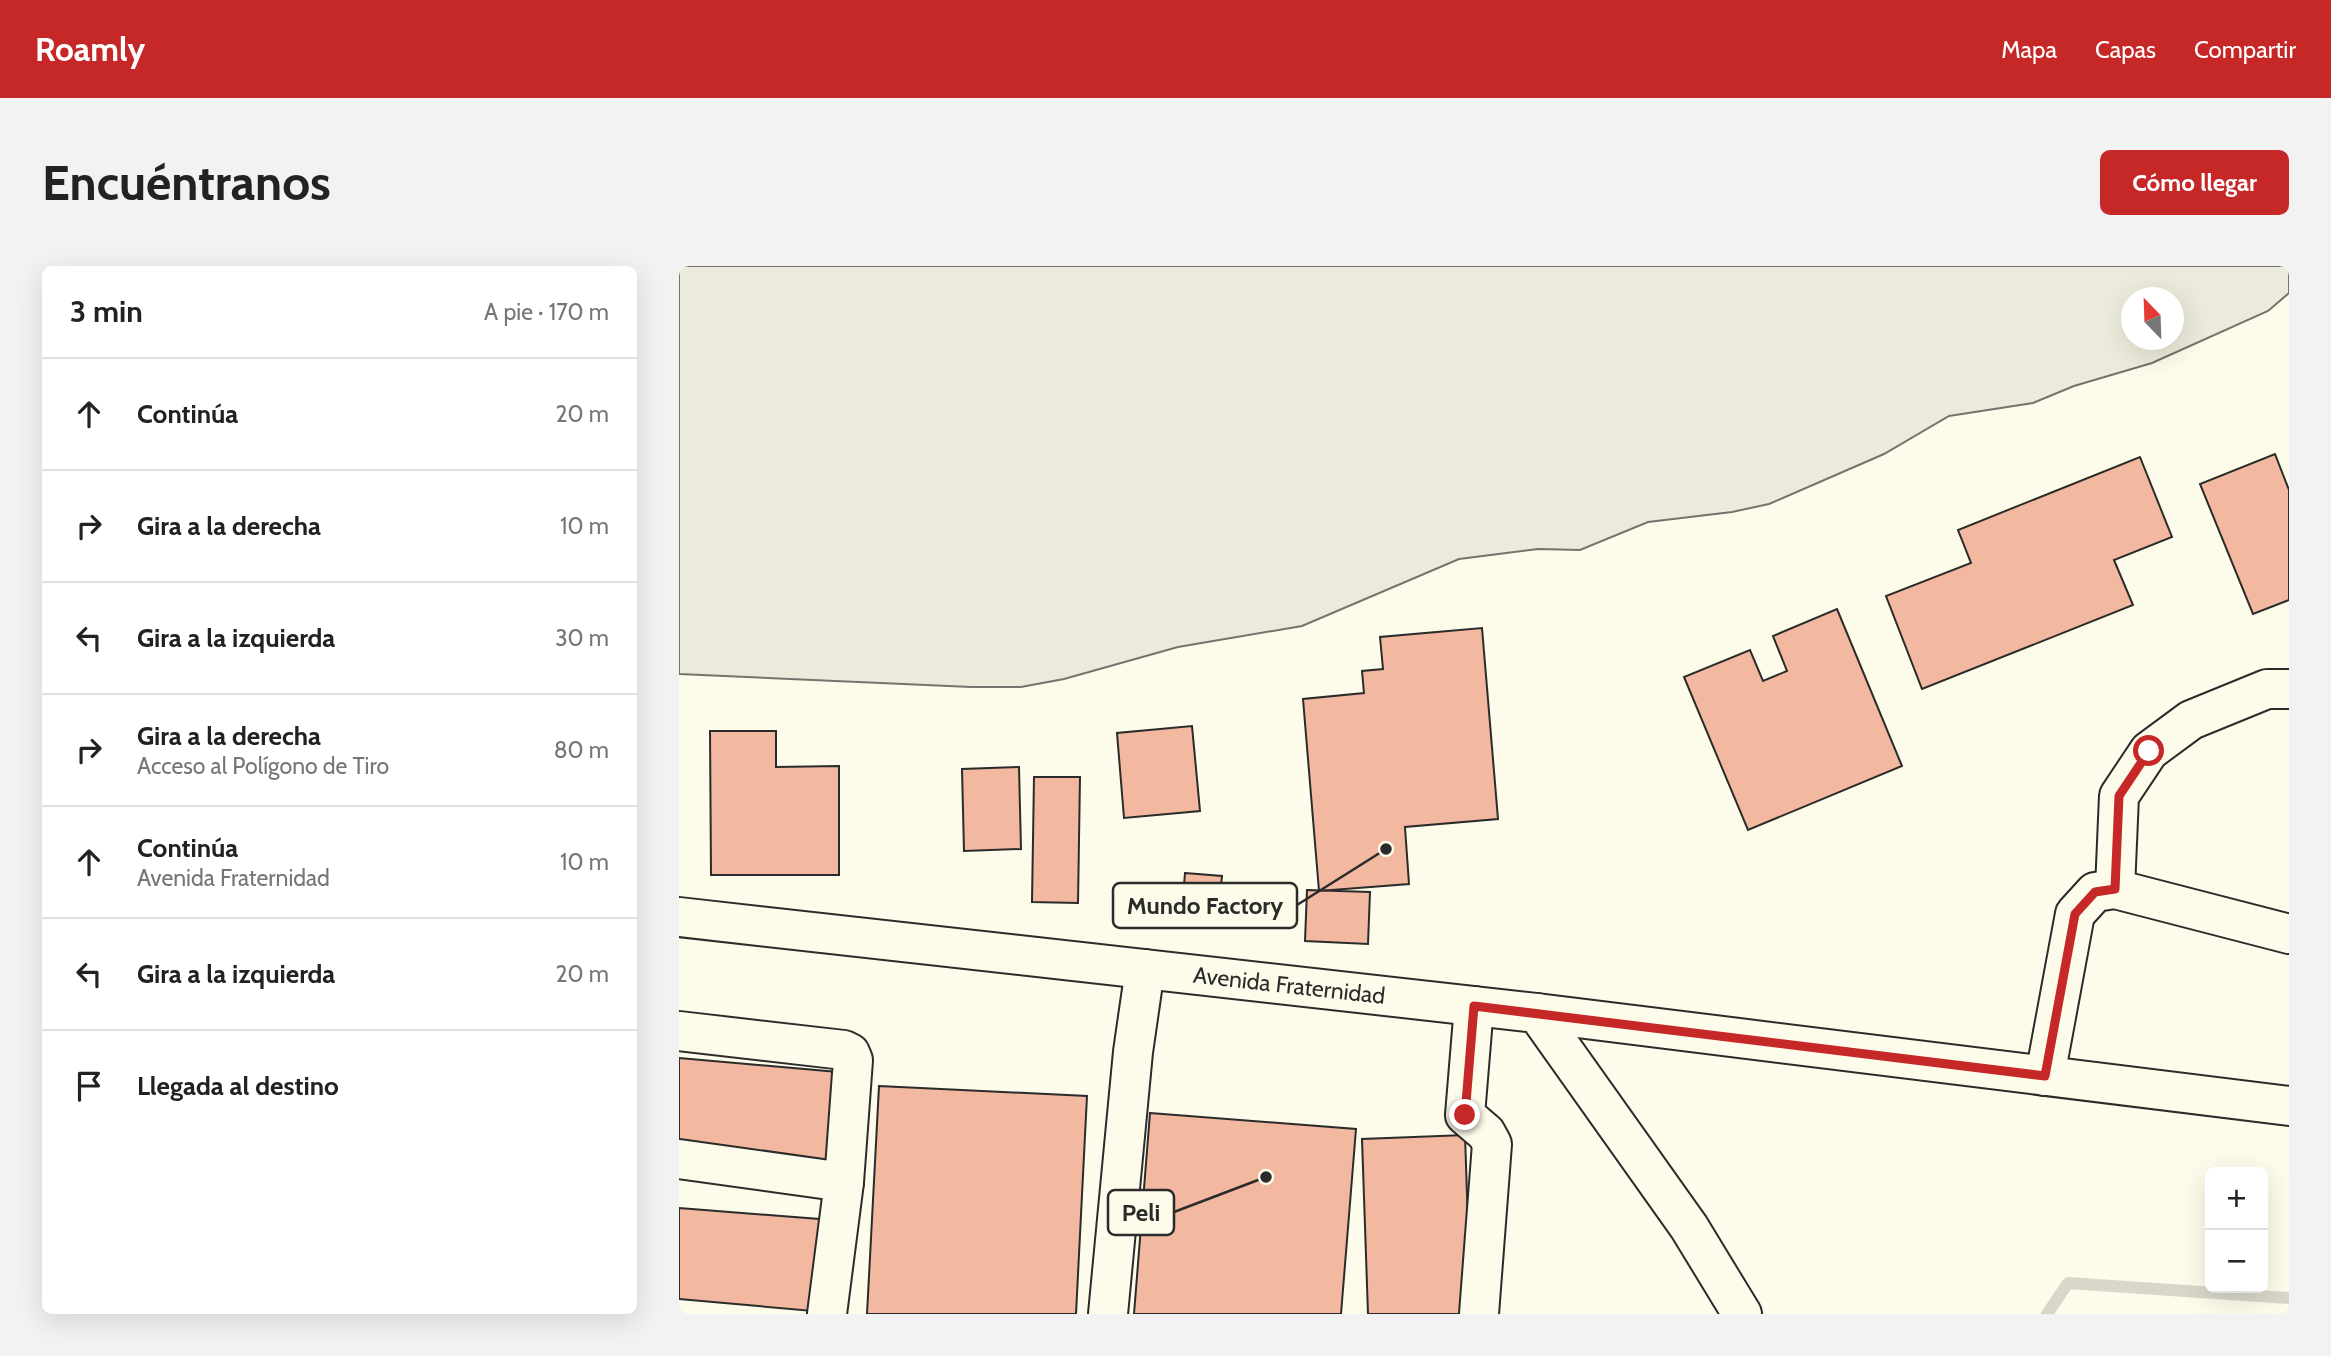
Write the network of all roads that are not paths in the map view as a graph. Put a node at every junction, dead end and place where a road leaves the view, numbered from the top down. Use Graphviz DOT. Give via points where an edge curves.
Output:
graph roads {
  1 [pos="2289,689"];
  2 [pos="2115,889"];
  3 [pos="679,917"];
  4 [pos="2289,934"];
  5 [pos="1145,969"];
  6 [pos="1474,1006"];
  7 [pos="1537,1013"];
  8 [pos="679,1031"];
  9 [pos="2045,1076"];
  10 [pos="2289,1106"];
  11 [pos="679,1159"];
  12 [pos="844,1182"];
  13 [pos="827,1314"];
  14 [pos="1108,1314"];
  15 [pos="1479,1314"];
  16 [pos="1742,1314"];
  1 -- 2 [label="street" via="2266,689 2192,720 2149,751 2119,796"];
  2 -- 4 [label="street"];
  2 -- 9 [label="street" via="2095,892 2075,914"];
  3 -- 5 [label="street, Avenida Fraternidad"];
  5 -- 6 [label="street, Avenida Fraternidad"];
  5 -- 14 [label="street"];
  6 -- 7 [label="street, Avenida Fraternidad"];
  6 -- 15 [label="street" via="1465,1115 1492,1144"];
  7 -- 9 [label="street, Avenida Fraternidad"];
  7 -- 16 [label="street" via="1689,1227"];
  8 -- 12 [label="street" via="850,1054"];
  9 -- 10 [label="street, Avenida Fraternidad"];
  11 -- 12 [label="street"];
  12 -- 13 [label="street"];
}
